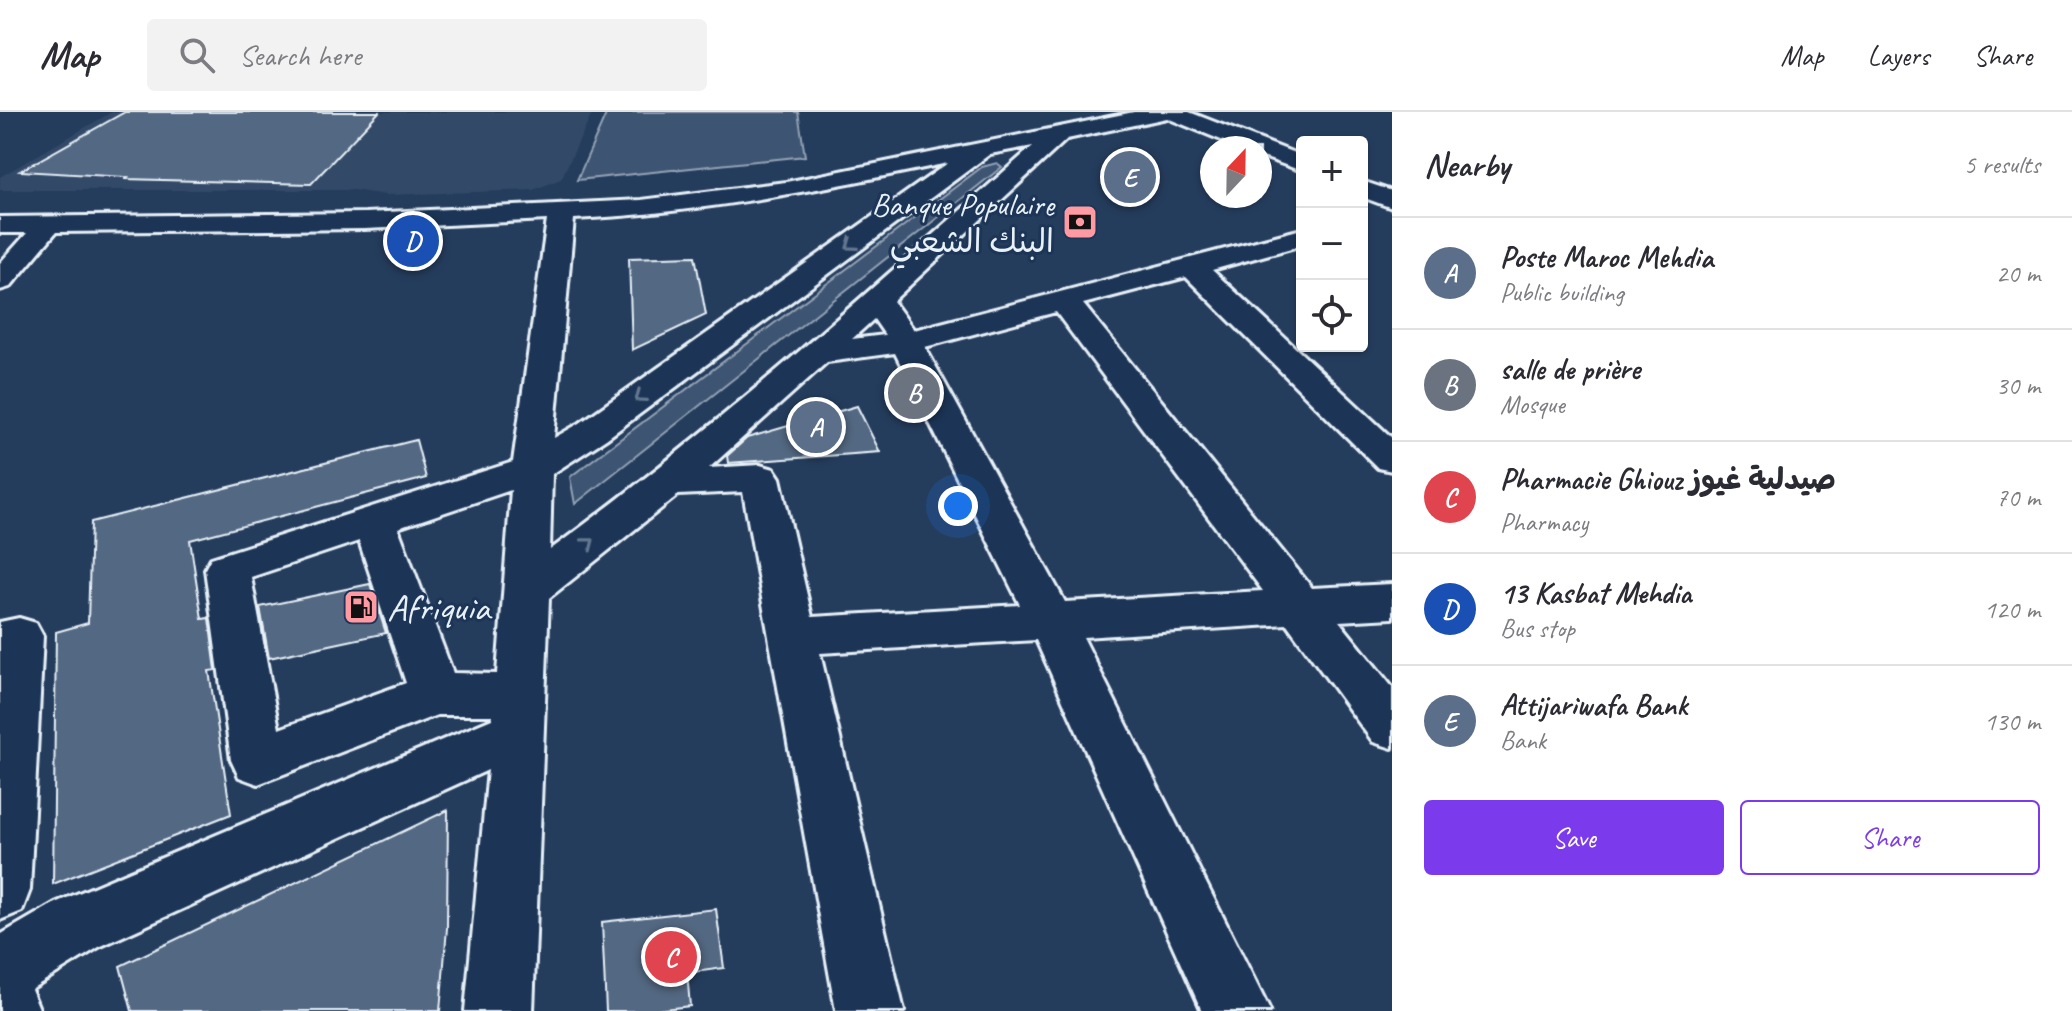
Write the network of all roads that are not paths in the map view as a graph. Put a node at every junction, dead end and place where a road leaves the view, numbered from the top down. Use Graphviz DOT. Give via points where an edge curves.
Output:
graph roads {
  1 [pos="1168,112"];
  2 [pos="1060,133"];
  3 [pos="982,150"];
  4 [pos="1296,162"];
  5 [pos="1368,190"];
  6 [pos="1392,200"];
  7 [pos="1392,211"];
  8 [pos="561,213"];
  9 [pos="1368,217"];
  10 [pos="0,225"];
  11 [pos="48,225"];
  12 [pos="1296,239"];
  13 [pos="1194,268"];
  14 [pos="0,281"];
  15 [pos="877,300"];
  16 [pos="1064,301"];
  17 [pos="906,342"];
  18 [pos="816,353"];
  19 [pos="1392,459"];
  20 [pos="532,469"];
  21 [pos="668,483"];
  22 [pos="374,521"];
  23 [pos="527,591"];
  24 [pos="1392,601"];
  25 [pos="1298,607"];
  26 [pos="1051,620"];
  27 [pos="794,636"];
  28 [pos="0,641"];
  29 [pos="435,694"];
  30 [pos="518,714"];
  31 [pos="1392,726"];
  32 [pos="0,890"];
  33 [pos="0,971"];
  34 [pos="0,994"];
  35 [pos="6,1011"];
  36 [pos="499,1011"];
  37 [pos="870,1011"];
  38 [pos="1236,1011"];
  1 -- 2 [label="street"];
  1 -- 4 [label="street"];
  2 -- 3 [label="street"];
  2 -- 15 [label="street"];
  3 -- 8 [label="street" via="718,200"];
  3 -- 20 [label="street, one-way" via="593,431"];
  5 -- 6 [label="street"];
  7 -- 9 [label="street"];
  8 -- 11 [label="street"];
  8 -- 20 [label="street"];
  10 -- 11 [label="street"];
  11 -- 14 [label="street"];
  12 -- 13 [label="street"];
  13 -- 16 [label="street"];
  13 -- 19 [label="street"];
  15 -- 17 [label="street"];
  15 -- 18 [label="street"];
  16 -- 17 [label="street"];
  16 -- 25 [label="street"];
  17 -- 18 [label="street"];
  17 -- 26 [label="street"];
  18 -- 21 [label="street"];
  20 -- 22 [label="street"];
  20 -- 23 [label="street"];
  23 -- 21 [label="street, one-way"];
  21 -- 27 [label="street" via="760,478"];
  22 -- 29 [label="street"];
  22 -- 29 [label="street" via="227,569 258,760"];
  23 -- 30 [label="street"];
  24 -- 25 [label="street"];
  25 -- 26 [label="street"];
  25 -- 31 [label="street"];
  26 -- 27 [label="street"];
  26 -- 38 [label="street"];
  27 -- 37 [label="street"];
  28 -- 32 [label="street" via="19,636"];
  29 -- 30 [label="street"];
  30 -- 33 [label="street" via="77,925"];
  30 -- 36 [label="street"];
  34 -- 35 [label="street"];
}
